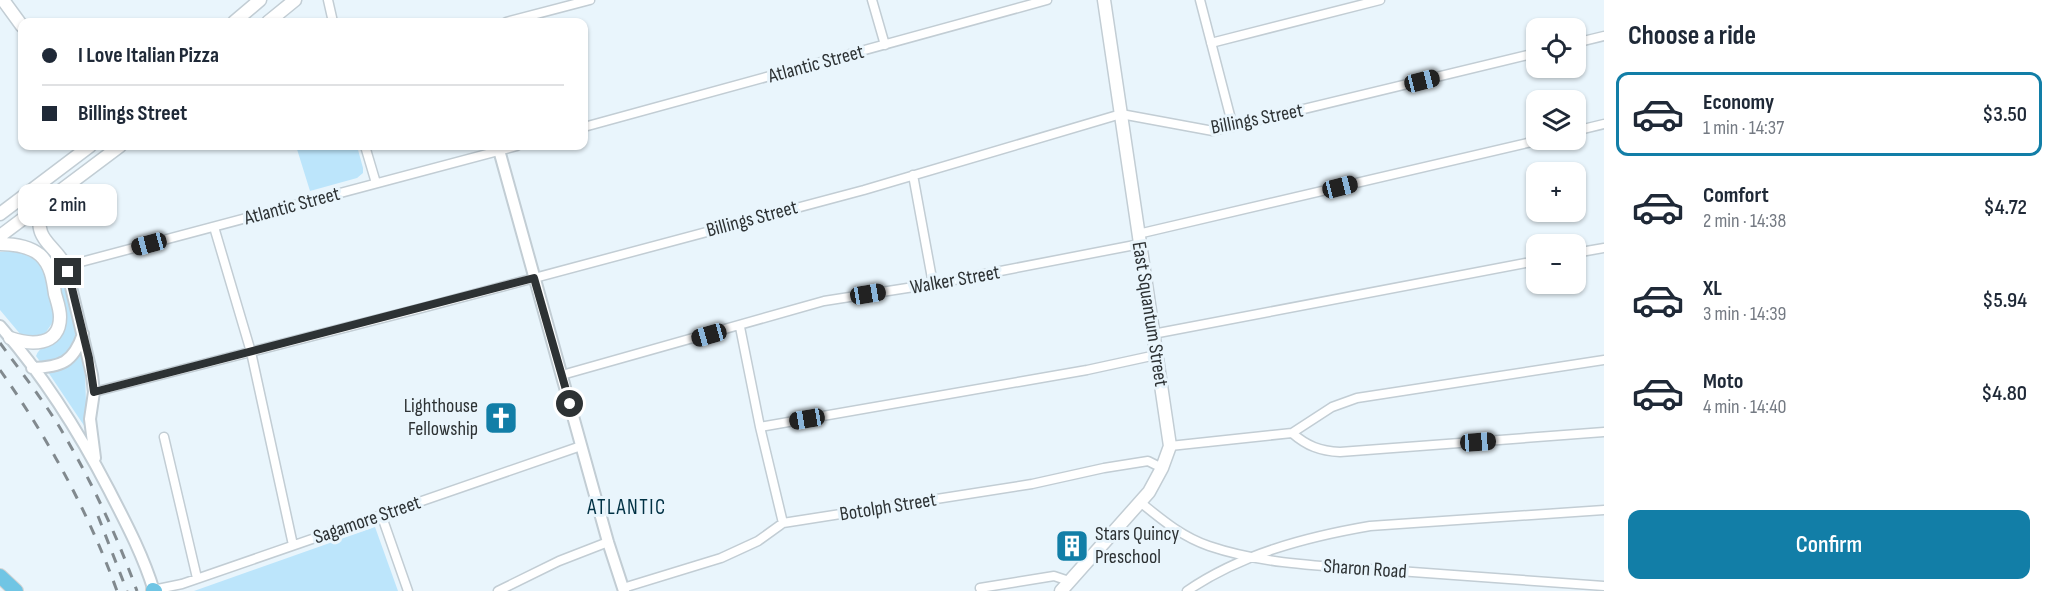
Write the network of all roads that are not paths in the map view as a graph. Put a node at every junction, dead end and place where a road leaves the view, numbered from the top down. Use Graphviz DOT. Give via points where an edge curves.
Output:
graph roads {
  1 [pos="3,0"];
  2 [pos="260,0"];
  3 [pos="295,0"];
  4 [pos="328,0"];
  5 [pos="590,0"];
  6 [pos="872,0"];
  7 [pos="1047,0"];
  8 [pos="1104,0"];
  9 [pos="1200,0"];
  10 [pos="1380,0"];
  11 [pos="239,18"];
  12 [pos="273,18"];
  13 [pos="332,18"];
  14 [pos="521,18"];
  15 [pos="18,21"];
  16 [pos="1604,36"];
  17 [pos="1586,40"];
  18 [pos="1211,43"];
  19 [pos="885,45"];
  20 [pos="1526,55"];
  21 [pos="1121,114"];
  22 [pos="1604,124"];
  23 [pos="588,126"];
  24 [pos="1233,127"];
  25 [pos="1586,128"];
  26 [pos="1526,143"];
  27 [pos="76,150"];
  28 [pos="85,150"];
  29 [pos="115,150"];
  30 [pos="366,150"];
  31 [pos="492,150"];
  32 [pos="500,150"];
  33 [pos="70,162"];
  34 [pos="913,176"];
  35 [pos="375,183"];
  36 [pos="40,207"];
  37 [pos="0,214"];
  38 [pos="214,227"];
  39 [pos="0,236"];
  40 [pos="1139,239"];
  41 [pos="0,244"];
  42 [pos="1604,248"];
  43 [pos="1586,251"];
  44 [pos="1526,263"];
  45 [pos="66,266"];
  46 [pos="534,278"];
  47 [pos="933,284"];
  48 [pos="0,326"];
  49 [pos="740,327"];
  50 [pos="82,334"];
  51 [pos="1153,334"];
  52 [pos="10,338"];
  53 [pos="251,352"];
  54 [pos="1156,356"];
  55 [pos="1604,360"];
  56 [pos="32,368"];
  57 [pos="562,375"];
  58 [pos="94,392"];
  59 [pos="760,427"];
  60 [pos="1604,432"];
  61 [pos="1292,433"];
  62 [pos="164,437"];
  63 [pos="581,446"];
  64 [pos="1170,446"];
  65 [pos="97,467"];
  66 [pos="1162,468"];
  67 [pos="1140,502"];
  68 [pos="1604,510"];
  69 [pos="381,514"];
  70 [pos="783,524"];
  71 [pos="608,542"];
  72 [pos="292,545"];
  73 [pos="1253,557"];
  74 [pos="0,576"];
  75 [pos="197,578"];
  76 [pos="1065,586"];
  77 [pos="1604,586"];
  78 [pos="980,588"];
  79 [pos="154,590"];
  80 [pos="624,590"];
  81 [pos="16,591"];
  82 [pos="408,591"];
  83 [pos="498,591"];
  84 [pos="1187,591"];
  1 -- 15 [label="main road"];
  2 -- 11 [label="main road"];
  3 -- 12 [label="main road"];
  4 -- 13 [label="street"];
  5 -- 14 [label="street"];
  6 -- 19 [label="street"];
  7 -- 19 [label="street, Atlantic Street"];
  8 -- 21 [label="main road, East Squantum Street"];
  9 -- 18 [label="street"];
  10 -- 18 [label="street"];
  16 -- 17 [label="street"];
  18 -- 24 [label="street"];
  19 -- 23 [label="street, Atlantic Street"];
  20 -- 24 [label="street, Billings Street"];
  21 -- 24 [label="street, Billings Street" via="1214,131"];
  21 -- 34 [label="street, Billings Street"];
  21 -- 40 [label="main road, East Squantum Street"];
  22 -- 25 [label="street"];
  26 -- 40 [label="street, Walker Street"];
  27 -- 33 [label="main road"];
  28 -- 33 [label="main road"];
  29 -- 36 [label="main road"];
  30 -- 35 [label="street"];
  31 -- 35 [label="street, Atlantic Street"];
  32 -- 46 [label="street"];
  33 -- 37 [label="main road"];
  34 -- 46 [label="street, Billings Street"];
  34 -- 47 [label="street"];
  35 -- 38 [label="street, Atlantic Street"];
  36 -- 39 [label="main road"];
  36 -- 45 [label="main road" via="41,236"];
  38 -- 45 [label="street, Atlantic Street"];
  38 -- 53 [label="street"];
  40 -- 47 [label="street, Walker Street"];
  40 -- 51 [label="main road, East Squantum Street"];
  41 -- 52 [label="main road" via="22,246 45,260 60,318 56,332 48,340 26,343"];
  42 -- 43 [label="street"];
  44 -- 51 [label="street"];
  45 -- 50 [label="street"];
  46 -- 53 [label="street, Billings Street"];
  46 -- 57 [label="street"];
  47 -- 49 [label="street, Walker Street" via="824,301"];
  48 -- 52 [label="street"];
  49 -- 57 [label="street, Walker Street"];
  49 -- 59 [label="street"];
  50 -- 56 [label="street" via="79,346 63,364"];
  50 -- 58 [label="street"];
  51 -- 54 [label="main road, East Squantum Street"];
  52 -- 56 [label="street"];
  53 -- 58 [label="street, Billings Street"];
  53 -- 72 [label="street"];
  54 -- 59 [label="street"];
  54 -- 64 [label="main road, East Squantum Street"];
  55 -- 61 [label="street" via="1356,398 1332,407"];
  56 -- 65 [label="street"];
  57 -- 63 [label="street"];
  58 -- 65 [label="street" via="90,419"];
  59 -- 70 [label="street"];
  60 -- 61 [label="street" via="1340,452 1306,444"];
  61 -- 64 [label="street"];
  62 -- 75 [label="street"];
  63 -- 69 [label="street, Sagamore Street"];
  63 -- 71 [label="street"];
  64 -- 66 [label="main road, East Squantum Street"];
  65 -- 79 [label="street" via="137,545"];
  66 -- 67 [label="main road, East Squantum Street"];
  66 -- 70 [label="street, Botolph Street" via="1148,461"];
  67 -- 73 [label="street, Sharon Road" via="1190,538"];
  67 -- 76 [label="main road, East Squantum Street"];
  68 -- 73 [label="street" via="1370,526 1304,539"];
  69 -- 72 [label="street, Sagamore Street"];
  69 -- 82 [label="street"];
  70 -- 80 [label="street, Botolph Street" via="721,558"];
  71 -- 80 [label="street"];
  71 -- 83 [label="street"];
  72 -- 75 [label="street, Sagamore Street"];
  73 -- 77 [label="street, Sharon Road" via="1299,564"];
  73 -- 84 [label="street"];
  74 -- 81 [label="main road"];
  75 -- 79 [label="street, Sagamore Street"];
  76 -- 78 [label="street" via="1054,576"];
}
